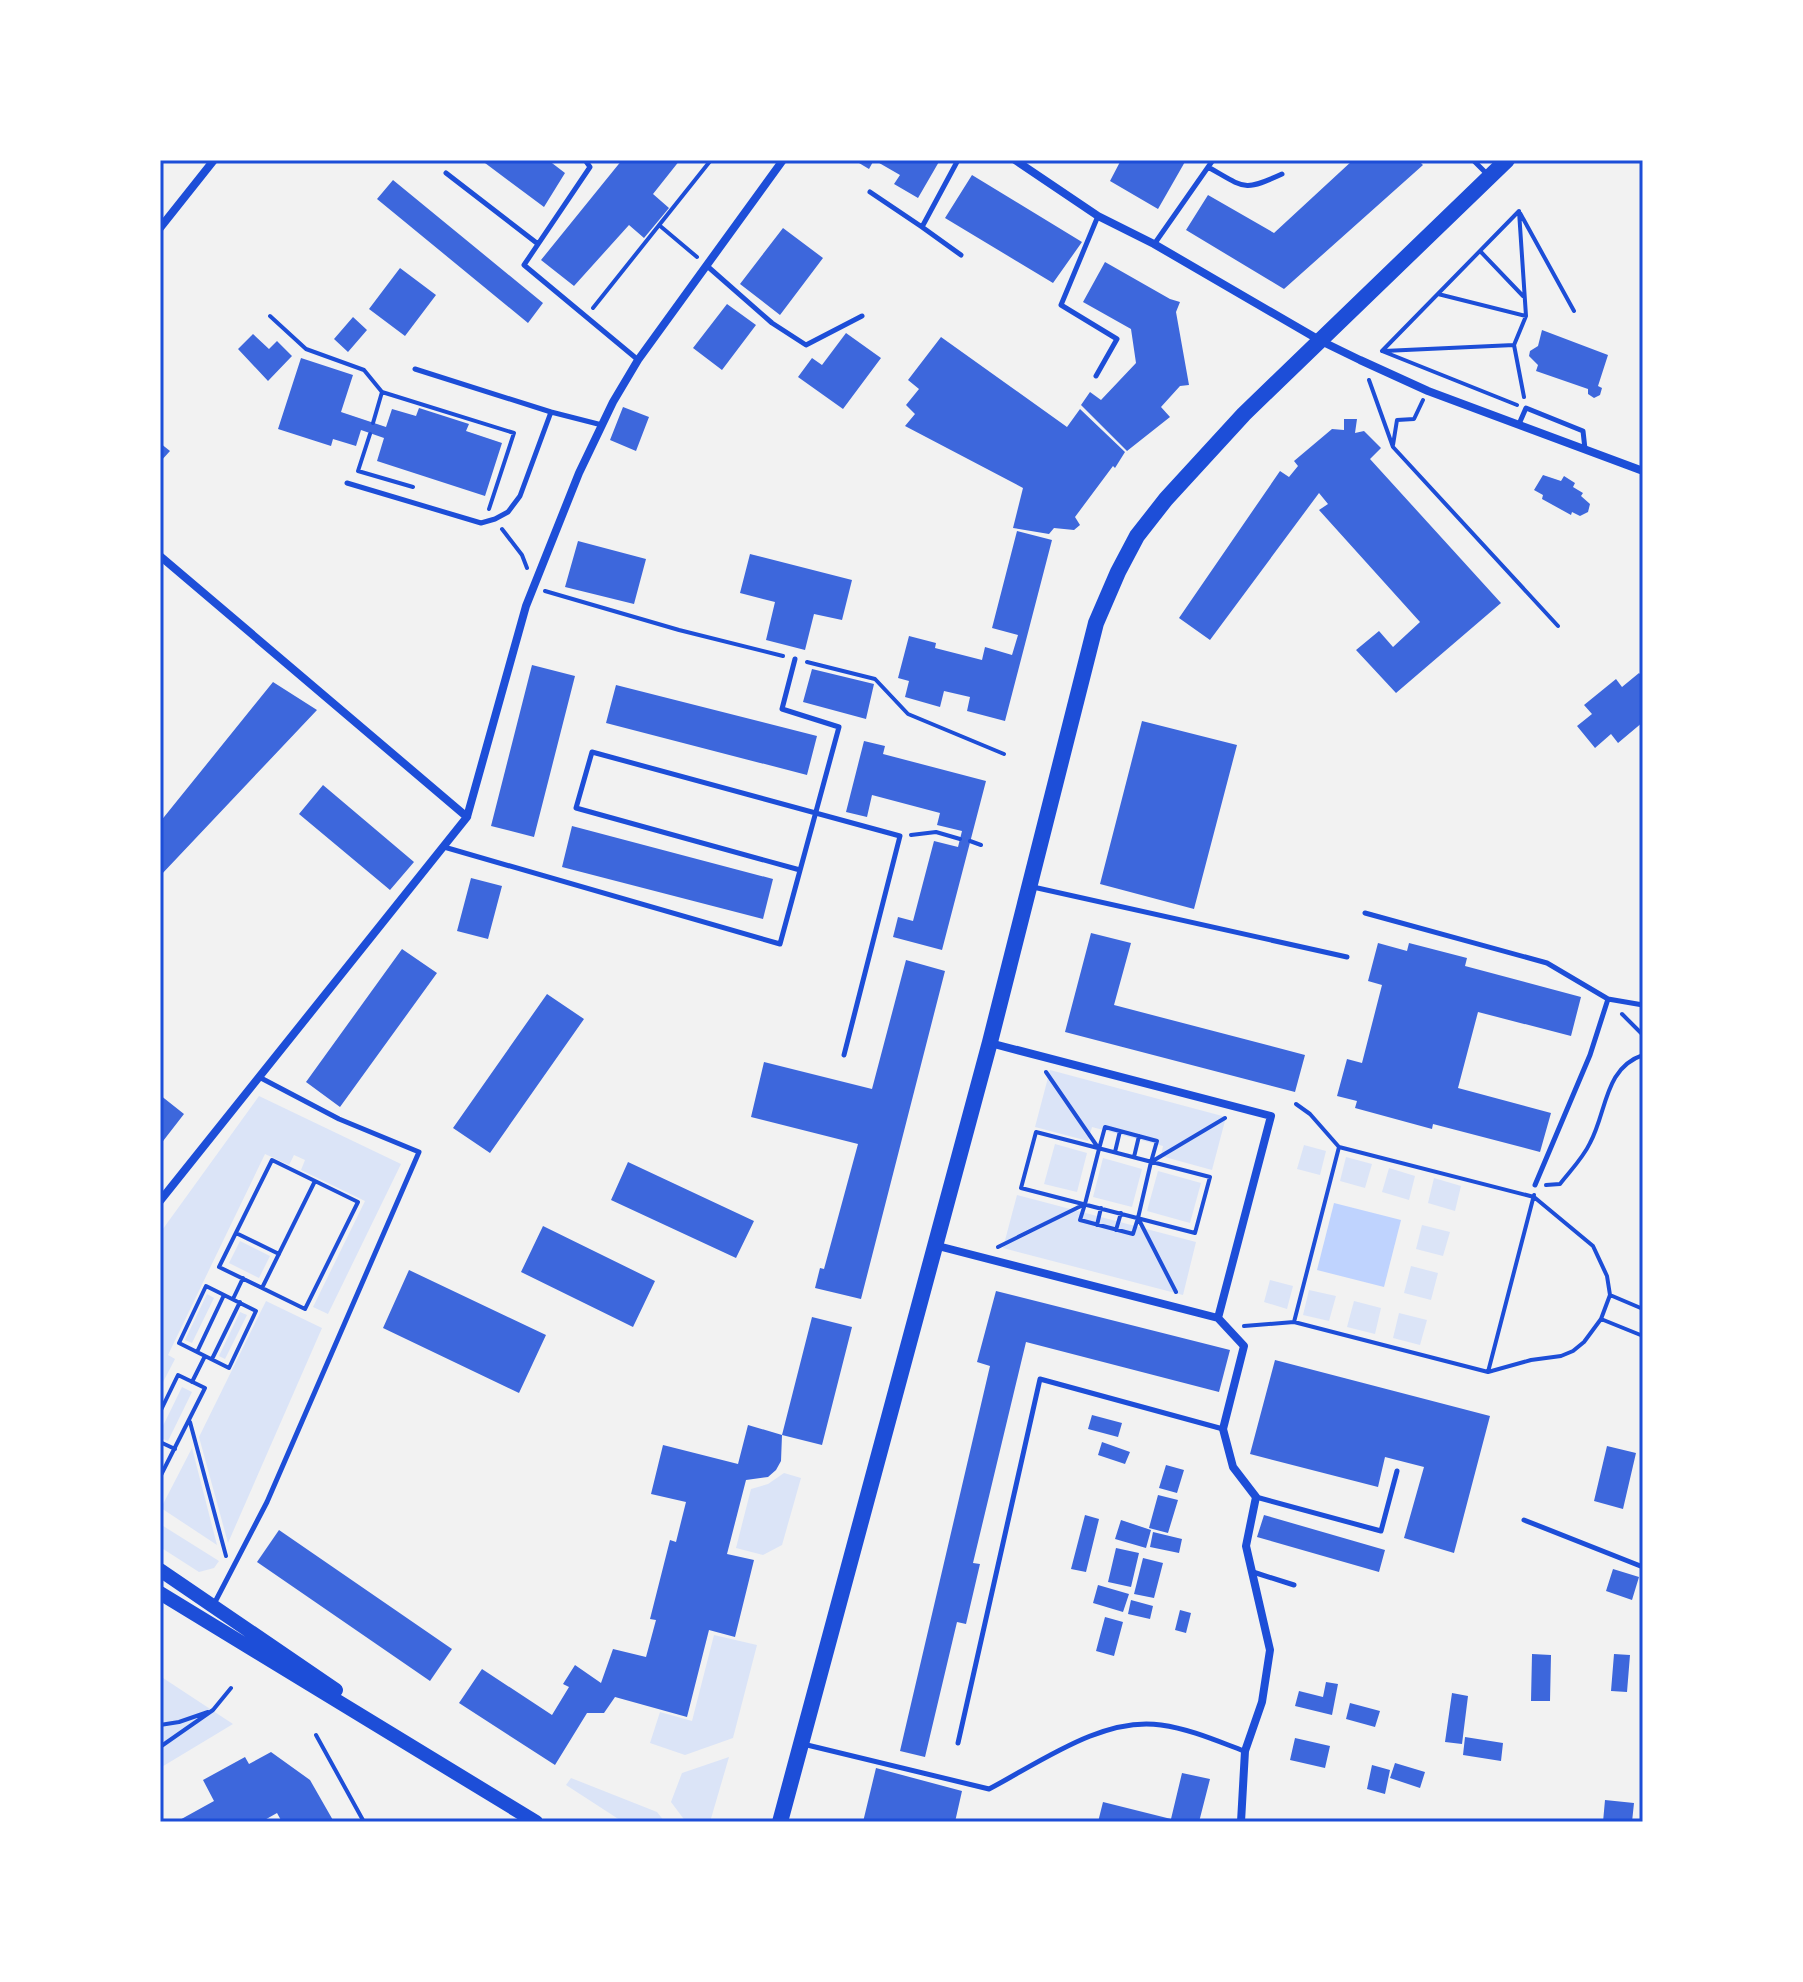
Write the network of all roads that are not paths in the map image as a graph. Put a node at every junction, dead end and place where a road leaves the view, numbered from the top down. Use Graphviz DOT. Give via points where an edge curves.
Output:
graph roads {
  1 [pos="214,160"];
  2 [pos="585,160"];
  3 [pos="783,160"];
  4 [pos="958,160"];
  5 [pos="1015,160"];
  6 [pos="1213,160"];
  7 [pos="1473,160"];
  8 [pos="1507,160"];
  9 [pos="1208,167"];
  10 [pos="446,173"];
  11 [pos="1282,174"];
  12 [pos="1490,177"];
  13 [pos="870,192"];
  14 [pos="1098,216"];
  15 [pos="922,227"];
  16 [pos="160,228"];
  17 [pos="538,244"];
  18 [pos="1154,244"];
  19 [pos="961,255"];
  20 [pos="706,265"];
  21 [pos="862,316"];
  22 [pos="1321,341"];
  23 [pos="638,360"];
  24 [pos="415,369"];
  25 [pos="1096,376"];
  26 [pos="551,412"];
  27 [pos="1519,424"];
  28 [pos="602,425"];
  29 [pos="1585,449"];
  30 [pos="1643,471"];
  31 [pos="347,483"];
  32 [pos="160,556"];
  33 [pos="795,659"];
  34 [pos="815,814"];
  35 [pos="467,817"];
  36 [pos="443,847"];
  37 [pos="800,870"];
  38 [pos="1029,886"];
  39 [pos="1365,913"];
  40 [pos="1347,957"];
  41 [pos="1608,999"];
  42 [pos="1643,1005"];
  43 [pos="990,1042"];
  44 [pos="844,1055"];
  45 [pos="259,1077"];
  46 [pos="1535,1185"];
  47 [pos="160,1201"];
  48 [pos="934,1245"];
  49 [pos="1218,1318"];
  50 [pos="1223,1429"];
  51 [pos="1397,1471"];
  52 [pos="1256,1497"];
  53 [pos="1524,1520"];
  54 [pos="1643,1567"];
  55 [pos="160,1570"];
  56 [pos="1252,1572"];
  57 [pos="1294,1585"];
  58 [pos="160,1593"];
  59 [pos="213,1605"];
  60 [pos="800,1743"];
  61 [pos="958,1743"];
  62 [pos="1245,1751"];
  63 [pos="457,1775"];
  64 [pos="536,1822"];
  65 [pos="780,1822"];
  66 [pos="1241,1822"];
  1 -- 16 [label="street"];
  2 -- 17 [label="lane" via="590,167"];
  3 -- 20 [label="street"];
  4 -- 15 [label="lane"];
  5 -- 14 [label="street"];
  6 -- 9 [label="lane"];
  7 -- 12 [label="lane"];
  8 -- 12 [label="highway"];
  9 -- 11 [label="lane" via="1243,187"];
  9 -- 18 [label="lane"];
  10 -- 17 [label="lane"];
  12 -- 22 [label="highway"];
  13 -- 15 [label="lane"];
  14 -- 18 [label="street"];
  14 -- 25 [label="lane" via="1061,305 1117,339"];
  15 -- 19 [label="lane"];
  17 -- 23 [label="lane" via="524,265"];
  18 -- 22 [label="street"];
  20 -- 21 [label="lane" via="772,323 806,345"];
  20 -- 23 [label="street"];
  22 -- 27 [label="street" via="1428,391"];
  22 -- 38 [label="highway" via="1166,499 1124,560 1096,623"];
  23 -- 28 [label="street"];
  24 -- 26 [label="lane"];
  26 -- 28 [label="lane"];
  26 -- 31 [label="lane" via="520,496 495,519 481,523"];
  27 -- 29 [label="street"];
  27 -- 29 [label="lane" via="1526,408 1583,431"];
  28 -- 35 [label="street" via="533,588"];
  29 -- 30 [label="street"];
  32 -- 35 [label="street"];
  33 -- 34 [label="lane" via="782,709 839,727"];
  34 -- 37 [label="lane"];
  34 -- 37 [label="lane" via="592,752 576,808"];
  34 -- 44 [label="lane" via="900,836"];
  35 -- 36 [label="street"];
  36 -- 37 [label="lane" via="780,944"];
  36 -- 45 [label="street"];
  38 -- 40 [label="lane"];
  38 -- 43 [label="highway"];
  39 -- 41 [label="lane" via="1547,963"];
  41 -- 42 [label="lane"];
  41 -- 46 [label="lane"];
  43 -- 48 [label="highway"];
  43 -- 49 [label="street" via="1271,1116"];
  45 -- 47 [label="street"];
  45 -- 59 [label="lane" via="339,1119 419,1152 267,1502"];
  48 -- 49 [label="street"];
  48 -- 60 [label="highway"];
  49 -- 50 [label="street" via="1244,1346"];
  50 -- 52 [label="street" via="1233,1467"];
  50 -- 61 [label="lane" via="1040,1379"];
  51 -- 52 [label="lane" via="1381,1531"];
  52 -- 56 [label="street" via="1246,1546"];
  53 -- 54 [label="lane"];
  55 -- 59 [label="main road"];
  56 -- 57 [label="lane"];
  56 -- 62 [label="street" via="1270,1650 1262,1702"];
  58 -- 63 [label="main road"];
  59 -- 63 [label="main road"];
  60 -- 62 [label="lane" via="989,1789 1100,1731 1130,1724 1180,1728"];
  60 -- 65 [label="highway"];
  62 -- 66 [label="street"];
  63 -- 64 [label="main road"];
}
